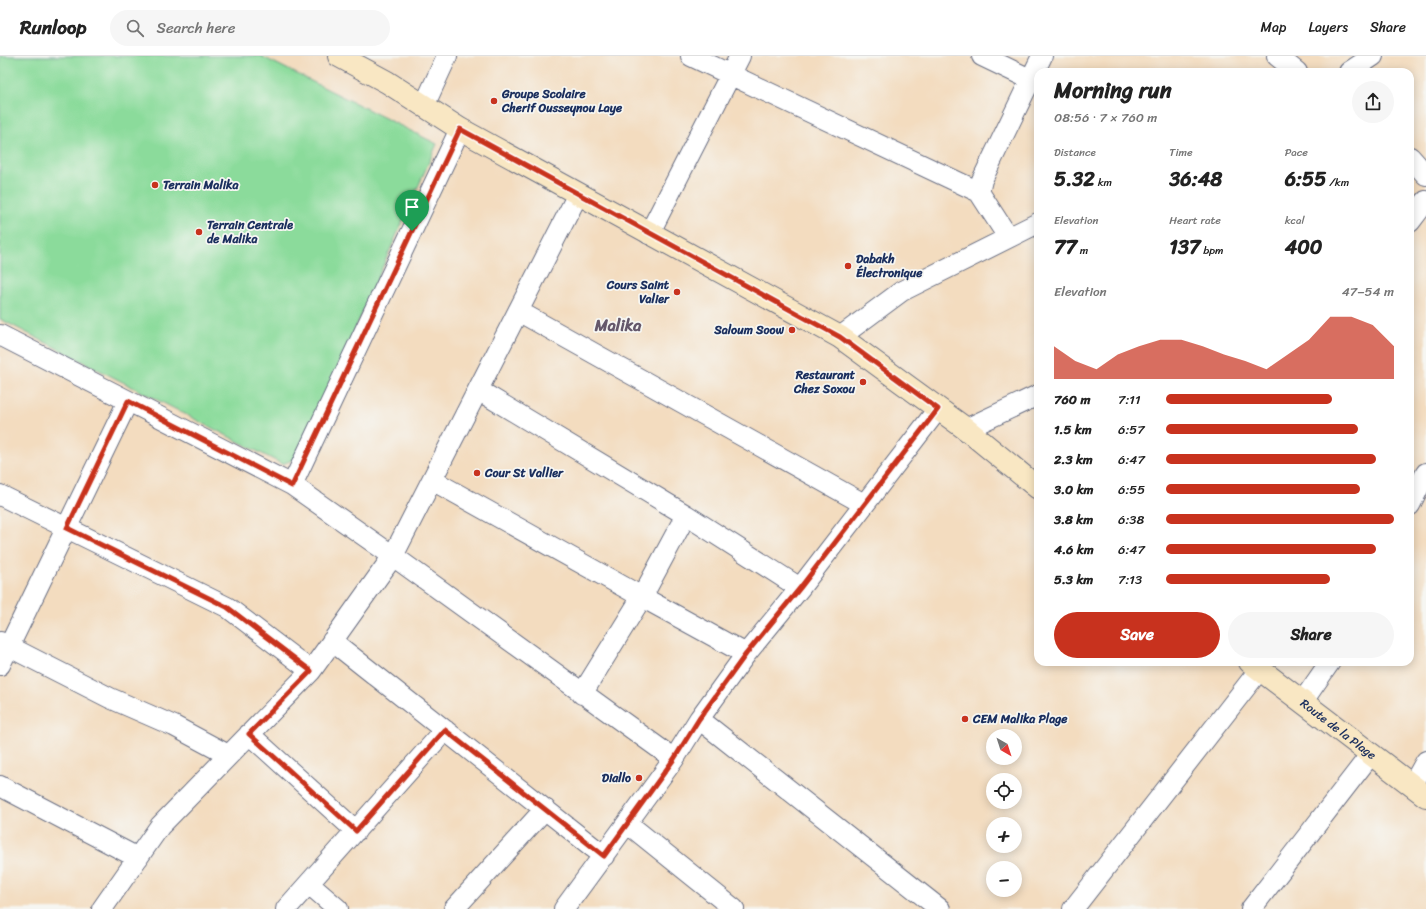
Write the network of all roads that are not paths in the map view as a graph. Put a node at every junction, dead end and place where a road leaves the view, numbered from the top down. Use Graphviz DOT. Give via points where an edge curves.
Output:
graph roads {
  1 [pos="339,56"];
  2 [pos="447,56"];
  3 [pos="691,56"];
  4 [pos="740,56"];
  5 [pos="982,56"];
  6 [pos="1042,56"];
  7 [pos="1277,56"];
  8 [pos="1372,56"];
  9 [pos="1038,68"];
  10 [pos="1292,68"];
  11 [pos="1355,68"];
  12 [pos="730,76"];
  13 [pos="1034,81"];
  14 [pos="424,106"];
  15 [pos="460,129"];
  16 [pos="1414,162"];
  17 [pos="1426,175"];
  18 [pos="979,192"];
  19 [pos="578,194"];
  20 [pos="1426,201"];
  21 [pos="1414,217"];
  22 [pos="1034,225"];
  23 [pos="649,234"];
  24 [pos="1008,237"];
  25 [pos="518,311"];
  26 [pos="0,335"];
  27 [pos="840,337"];
  28 [pos="478,390"];
  29 [pos="1034,397"];
  30 [pos="128,401"];
  31 [pos="938,409"];
  32 [pos="966,429"];
  33 [pos="1426,473"];
  34 [pos="432,480"];
  35 [pos="1034,485"];
  36 [pos="292,486"];
  37 [pos="0,495"];
  38 [pos="1415,503"];
  39 [pos="864,504"];
  40 [pos="686,515"];
  41 [pos="67,528"];
  42 [pos="393,556"];
  43 [pos="800,588"];
  44 [pos="642,597"];
  45 [pos="332,641"];
  46 [pos="4,645"];
  47 [pos="746,654"];
  48 [pos="0,665"];
  49 [pos="1255,666"];
  50 [pos="1327,666"];
  51 [pos="311,671"];
  52 [pos="582,694"];
  53 [pos="1303,701"];
  54 [pos="699,719"];
  55 [pos="445,730"];
  56 [pos="249,734"];
  57 [pos="1371,754"];
  58 [pos="228,755"];
  59 [pos="674,759"];
  60 [pos="1426,760"];
  61 [pos="0,786"];
  62 [pos="1419,791"];
  63 [pos="544,809"];
  64 [pos="627,823"];
  65 [pos="356,831"];
  66 [pos="604,856"];
  67 [pos="138,858"];
  68 [pos="309,884"];
  69 [pos="1256,908"];
  70 [pos="102,909"];
  71 [pos="286,909"];
  72 [pos="338,909"];
  73 [pos="454,909"];
  74 [pos="564,909"];
  75 [pos="734,909"];
  76 [pos="940,909"];
  77 [pos="1073,909"];
  1 -- 14 [label="main road"];
  2 -- 14 [label="street"];
  3 -- 12 [label="street"];
  4 -- 12 [label="street"];
  5 -- 13 [label="street"];
  6 -- 9 [label="street"];
  7 -- 10 [label="street"];
  8 -- 11 [label="street"];
  12 -- 18 [label="street"];
  12 -- 23 [label="street"];
  13 -- 18 [label="street" via="982,180"];
  14 -- 15 [label="main road"];
  15 -- 19 [label="main road"];
  15 -- 36 [label="street"];
  16 -- 17 [label="street"];
  18 -- 24 [label="street"];
  19 -- 23 [label="main road"];
  19 -- 25 [label="street"];
  20 -- 21 [label="street"];
  22 -- 24 [label="street"];
  23 -- 27 [label="main road"];
  24 -- 27 [label="street" via="902,291"];
  25 -- 28 [label="street"];
  25 -- 39 [label="street"];
  26 -- 30 [label="street"];
  27 -- 31 [label="main road"];
  28 -- 34 [label="street"];
  28 -- 40 [label="street"];
  29 -- 32 [label="street"];
  30 -- 36 [label="street"];
  30 -- 41 [label="street"];
  31 -- 32 [label="main road"];
  31 -- 39 [label="street"];
  32 -- 35 [label="main road"];
  33 -- 38 [label="street"];
  34 -- 42 [label="street"];
  34 -- 44 [label="street"];
  36 -- 42 [label="street"];
  37 -- 41 [label="street"];
  39 -- 43 [label="street"];
  40 -- 43 [label="street"];
  40 -- 44 [label="street"];
  41 -- 46 [label="street"];
  41 -- 51 [label="street" via="227,607"];
  42 -- 45 [label="street"];
  42 -- 52 [label="street"];
  43 -- 47 [label="street"];
  44 -- 47 [label="street"];
  44 -- 52 [label="street"];
  45 -- 51 [label="street"];
  45 -- 55 [label="street"];
  46 -- 48 [label="street"];
  46 -- 58 [label="street" via="79,680 110,698 174,726"];
  47 -- 54 [label="street"];
  49 -- 53 [label="main road, Route de la Plage"];
  49 -- 77 [label="street"];
  50 -- 53 [label="street"];
  51 -- 56 [label="street"];
  52 -- 59 [label="street"];
  53 -- 57 [label="main road, Route de la Plage"];
  54 -- 59 [label="street"];
  54 -- 76 [label="street"];
  55 -- 63 [label="street"];
  55 -- 65 [label="street"];
  56 -- 58 [label="street"];
  56 -- 65 [label="street"];
  57 -- 62 [label="main road, Route de la Plage"];
  57 -- 69 [label="street"];
  58 -- 67 [label="street" via="160,826"];
  59 -- 64 [label="street"];
  60 -- 62 [label="street"];
  61 -- 67 [label="street"];
  63 -- 66 [label="street"];
  63 -- 73 [label="street"];
  64 -- 66 [label="street"];
  64 -- 75 [label="street"];
  65 -- 68 [label="street"];
  66 -- 74 [label="street"];
  67 -- 70 [label="street"];
  68 -- 71 [label="street"];
  68 -- 72 [label="street"];
}
